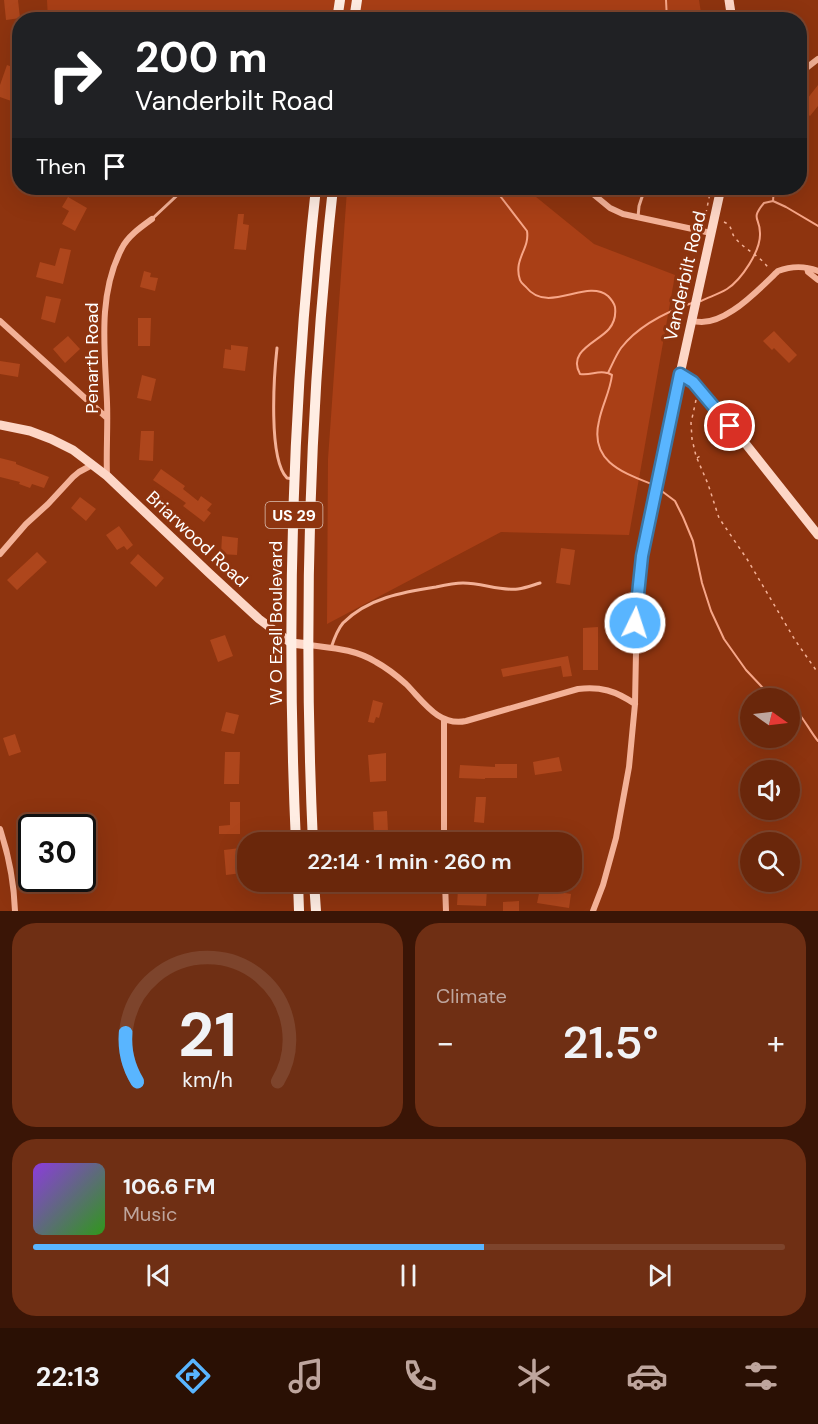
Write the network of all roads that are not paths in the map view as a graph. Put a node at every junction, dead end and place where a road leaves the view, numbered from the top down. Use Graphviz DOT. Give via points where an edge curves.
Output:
graph roads {
  1 [pos="178,195"];
  2 [pos="315,195"];
  3 [pos="332,195"];
  4 [pos="594,195"];
  5 [pos="643,195"];
  6 [pos="719,195"];
  7 [pos="638,217"];
  8 [pos="152,219"];
  9 [pos="711,233"];
  10 [pos="807,268"];
  11 [pos="818,271"];
  12 [pos="818,280"];
  13 [pos="692,319"];
  14 [pos="0,321"];
  15 [pos="277,348"];
  16 [pos="680,374"];
  17 [pos="107,419"];
  18 [pos="0,425"];
  19 [pos="92,465"];
  20 [pos="107,476"];
  21 [pos="295,481"];
  22 [pos="312,482"];
  23 [pos="818,535"];
  24 [pos="0,554"];
  25 [pos="540,583"];
  26 [pos="291,643"];
  27 [pos="309,645"];
  28 [pos="332,648"];
  29 [pos="634,704"];
  30 [pos="444,719"];
  31 [pos="0,829"];
  32 [pos="295,832"];
  33 [pos="312,832"];
  34 [pos="444,832"];
  35 [pos="298,892"];
  36 [pos="315,892"];
  37 [pos="445,892"];
  38 [pos="15,911"];
  39 [pos="299,911"];
  40 [pos="316,911"];
  41 [pos="446,911"];
  42 [pos="593,911"];
  1 -- 8 [label="lane"];
  2 -- 21 [label="main road, W O Ezell Boulevard / US 29"];
  3 -- 22 [label="main road, W O Ezell Boulevard / US 29" via="321,308"];
  4 -- 7 [label="street" via="610,208"];
  5 -- 7 [label="lane"];
  6 -- 9 [label="street, Vanderbilt Road"];
  7 -- 9 [label="street"];
  8 -- 17 [label="street, Penarth Road" via="129,237 109,283 104,331"];
  9 -- 13 [label="street, Vanderbilt Road"];
  10 -- 11 [label="street"];
  10 -- 12 [label="street"];
  10 -- 13 [label="street" via="778,271 728,314 715,320 704,323"];
  13 -- 16 [label="street, Vanderbilt Road"];
  14 -- 17 [label="street"];
  15 -- 21 [label="lane" via="276,447 282,471"];
  16 -- 23 [label="street" via="693,382"];
  16 -- 29 [label="street" via="642,556"];
  17 -- 20 [label="street, Penarth Road"];
  18 -- 19 [label="street, Briarwood Road" via="51,439"];
  19 -- 20 [label="street, Briarwood Road"];
  19 -- 24 [label="street" via="73,477"];
  20 -- 26 [label="street, Briarwood Road" via="259,619"];
  21 -- 22 [label="main road"];
  21 -- 26 [label="main road, W O Ezell Boulevard / US 29"];
  22 -- 27 [label="main road, W O Ezell Boulevard / US 29"];
  25 -- 28 [label="lane" via="518,589 460,583 378,600 342,624"];
  26 -- 27 [label="street"];
  26 -- 32 [label="main road, W O Ezell Boulevard / US 29"];
  27 -- 28 [label="street"];
  27 -- 33 [label="main road, W O Ezell Boulevard / US 29"];
  28 -- 30 [label="street" via="363,655 386,668"];
  29 -- 30 [label="street" via="614,692 590,687 466,721"];
  29 -- 42 [label="street" via="623,804"];
  30 -- 34 [label="street"];
  31 -- 38 [label="street" via="13,881"];
  35 -- 39 [label="main road"];
  36 -- 40 [label="main road"];
  37 -- 41 [label="street"];
}
